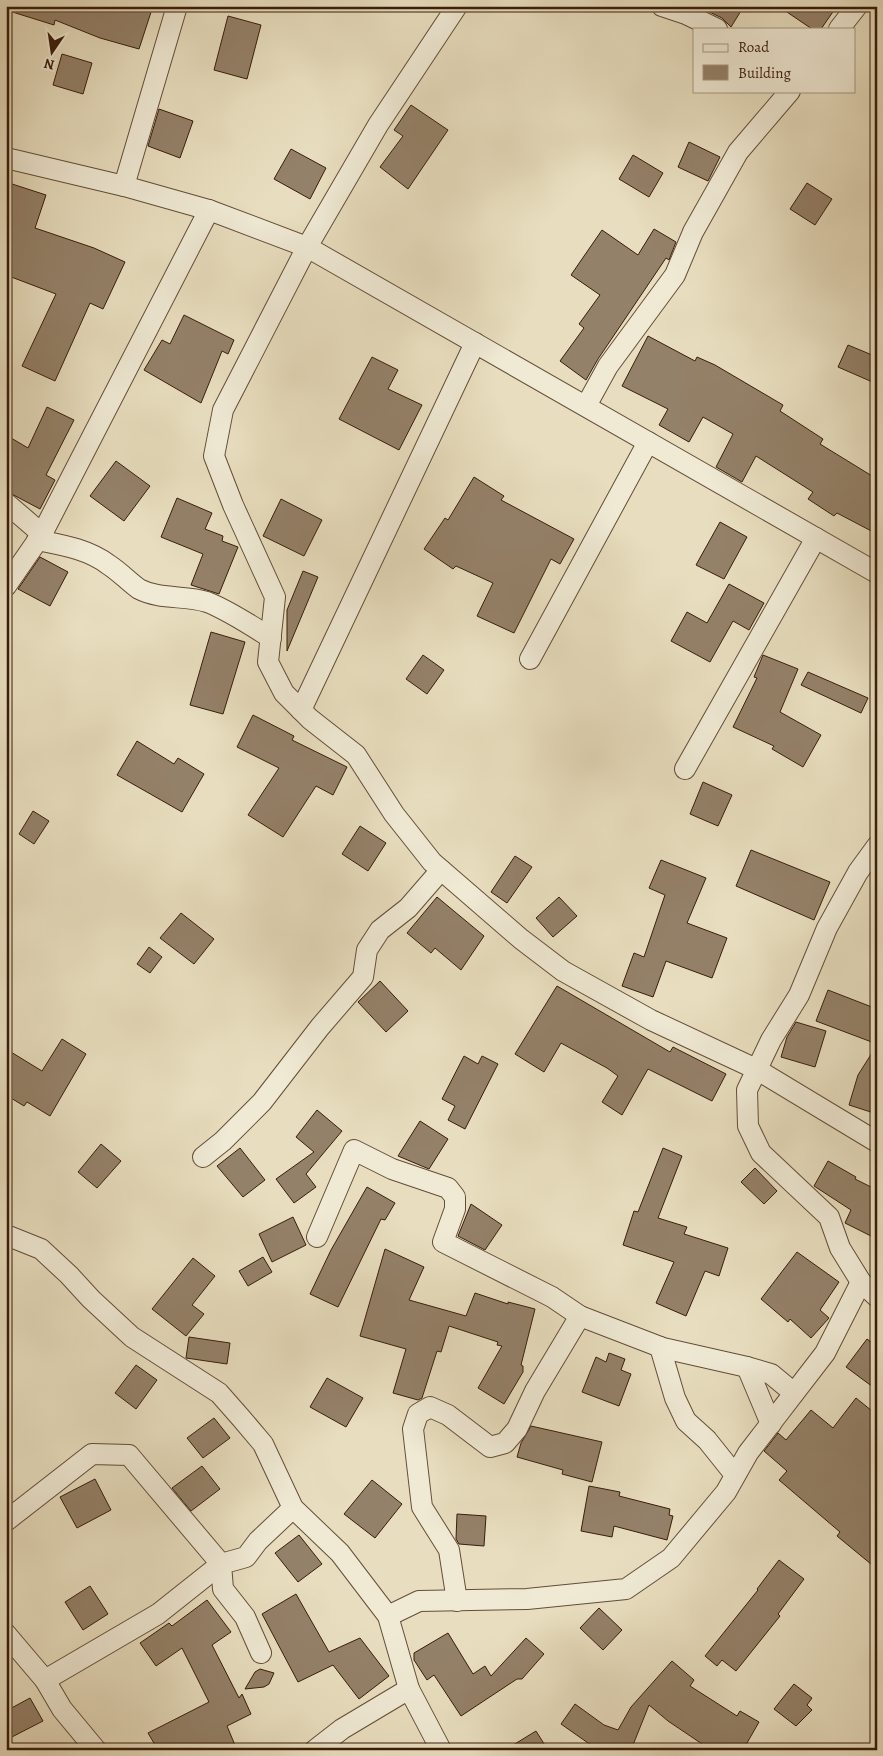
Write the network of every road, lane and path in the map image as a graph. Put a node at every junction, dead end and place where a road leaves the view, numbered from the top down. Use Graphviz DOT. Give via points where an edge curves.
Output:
graph roads {
  1 [pos="177,6"];
  2 [pos="457,6"];
  3 [pos="662,6"];
  4 [pos="857,6"];
  5 [pos="715,28"];
  6 [pos="840,28"];
  7 [pos="789,92"];
  8 [pos="6,158"];
  9 [pos="124,186"];
  10 [pos="209,210"];
  11 [pos="307,247"];
  12 [pos="475,343"];
  13 [pos="586,406"];
  14 [pos="648,442"];
  15 [pos="6,503"];
  16 [pos="39,537"];
  17 [pos="816,538"];
  18 [pos="877,572"];
  19 [pos="6,586"];
  20 [pos="271,638"];
  21 [pos="530,659"];
  22 [pos="301,710"];
  23 [pos="686,769"];
  24 [pos="877,846"];
  25 [pos="441,870"];
  26 [pos="756,1069"];
  27 [pos="877,1142"];
  28 [pos="203,1157"];
  29 [pos="6,1235"];
  30 [pos="317,1237"];
  31 [pos="861,1282"];
  32 [pos="877,1296"];
  33 [pos="580,1316"];
  34 [pos="660,1347"];
  35 [pos="747,1367"];
  36 [pos="794,1393"];
  37 [pos="770,1424"];
  38 [pos="735,1475"];
  39 [pos="293,1508"];
  40 [pos="6,1522"];
  41 [pos="221,1564"];
  42 [pos="457,1601"];
  43 [pos="388,1616"];
  44 [pos="6,1634"];
  45 [pos="261,1653"];
  46 [pos="44,1680"];
  47 [pos="409,1689"];
  48 [pos="96,1750"];
  49 [pos="315,1750"];
  50 [pos="442,1750"];
  1 -- 9 [label="street"];
  2 -- 11 [label="street" via="378,125"];
  3 -- 5 [label="street"];
  4 -- 6 [label="street"];
  7 -- 13 [label="street" via="738,152 693,232 675,275 608,366"];
  8 -- 9 [label="street"];
  9 -- 10 [label="street"];
  10 -- 11 [label="street"];
  10 -- 16 [label="street"];
  11 -- 12 [label="street"];
  11 -- 20 [label="street" via="223,410 214,456 275,597"];
  12 -- 13 [label="street"];
  12 -- 22 [label="street"];
  13 -- 14 [label="street"];
  14 -- 17 [label="street"];
  14 -- 21 [label="street"];
  15 -- 16 [label="street"];
  16 -- 19 [label="street"];
  16 -- 20 [label="street" via="90,554 109,564 140,589 160,596 185,597 208,603"];
  17 -- 18 [label="street"];
  17 -- 23 [label="street"];
  20 -- 22 [label="street" via="268,662 284,693"];
  22 -- 25 [label="street" via="356,755 394,814"];
  24 -- 26 [label="street" via="858,872 827,928 800,995"];
  25 -- 26 [label="street" via="562,970 651,1020"];
  25 -- 28 [label="street" via="408,908 380,930 367,950 363,977 262,1102"];
  26 -- 27 [label="street"];
  26 -- 31 [label="street" via="747,1090 748,1126 754,1140 761,1153 829,1217 840,1248"];
  29 -- 39 [label="street" via="41,1249 132,1337 219,1393 263,1444"];
  30 -- 33 [label="street" via="354,1150 392,1169 448,1188 455,1197 455,1209 443,1242 552,1297"];
  31 -- 32 [label="street"];
  31 -- 36 [label="street" via="824,1353"];
  33 -- 34 [label="street"];
  33 -- 42 [label="street" via="517,1429 505,1443 490,1447 448,1415 430,1407 418,1414 413,1429 422,1507 449,1550"];
  34 -- 35 [label="street"];
  34 -- 38 [label="street" via="675,1398 686,1421"];
  35 -- 36 [label="street" via="771,1374"];
  35 -- 37 [label="street"];
  36 -- 37 [label="street"];
  37 -- 38 [label="street"];
  38 -- 42 [label="street" via="726,1492 671,1558 626,1589 527,1599"];
  39 -- 41 [label="street" via="246,1557"];
  39 -- 43 [label="street" via="340,1553"];
  40 -- 41 [label="street" via="92,1454 129,1455"];
  41 -- 45 [label="street" via="223,1589 245,1617"];
  41 -- 46 [label="street" via="158,1614"];
  42 -- 43 [label="street" via="419,1601"];
  43 -- 47 [label="street"];
  44 -- 46 [label="street"];
  46 -- 48 [label="street" via="62,1709"];
  47 -- 49 [label="street" via="342,1729"];
  47 -- 50 [label="street"];
}
